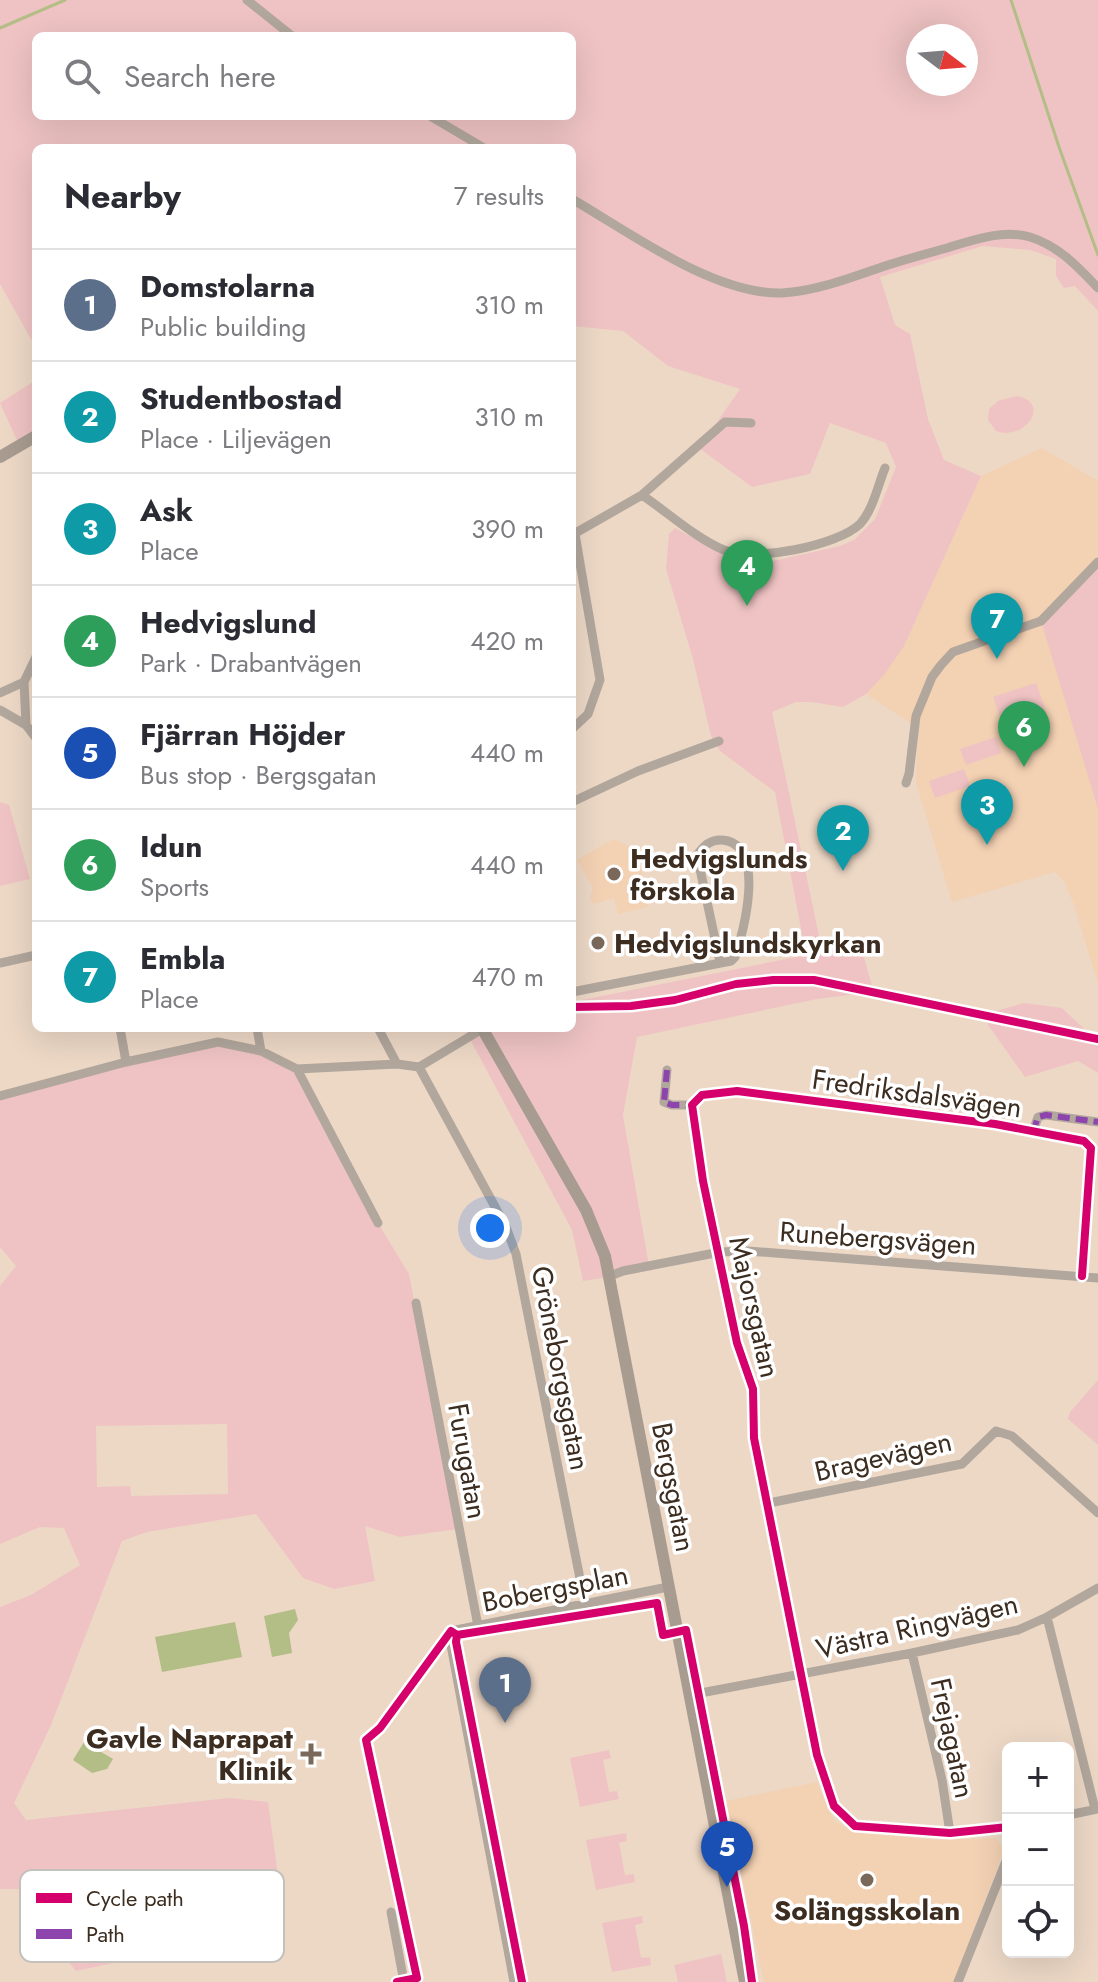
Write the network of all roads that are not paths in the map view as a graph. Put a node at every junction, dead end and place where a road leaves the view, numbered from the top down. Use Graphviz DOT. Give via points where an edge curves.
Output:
graph roads {
  1 [pos="247,0"];
  2 [pos="287,32"];
  3 [pos="437,120"];
  4 [pos="477,144"];
  5 [pos="576,201"];
  6 [pos="1098,288"];
  7 [pos="751,423"];
  8 [pos="32,438"];
  9 [pos="0,457"];
  10 [pos="885,468"];
  11 [pos="642,495"];
  12 [pos="576,532"];
  13 [pos="576,550"];
  14 [pos="1098,562"];
  15 [pos="32,665"];
  16 [pos="24,682"];
  17 [pos="0,693"];
  18 [pos="0,710"];
  19 [pos="26,725"];
  20 [pos="576,725"];
  21 [pos="32,733"];
  22 [pos="719,741"];
  23 [pos="906,783"];
  24 [pos="576,800"];
  25 [pos="32,956"];
  26 [pos="720,962"];
  27 [pos="0,963"];
  28 [pos="576,991"];
  29 [pos="121,1032"];
  30 [pos="258,1032"];
  31 [pos="380,1032"];
  32 [pos="476,1032"];
  33 [pos="485,1032"];
  34 [pos="261,1051"];
  35 [pos="126,1062"];
  36 [pos="397,1064"];
  37 [pos="419,1067"];
  38 [pos="297,1069"];
  39 [pos="667,1070"];
  40 [pos="0,1096"];
  41 [pos="692,1105"];
  42 [pos="1098,1122"];
  43 [pos="1033,1132"];
  44 [pos="378,1223"];
  45 [pos="720,1252"];
  46 [pos="610,1276"];
  47 [pos="1082,1276"];
  48 [pos="1098,1278"];
  49 [pos="416,1303"];
  50 [pos="769,1503"];
  51 [pos="1098,1513"];
  52 [pos="668,1587"];
  53 [pos="1098,1588"];
  54 [pos="585,1604"];
  55 [pos="1047,1617"];
  56 [pos="478,1626"];
  57 [pos="912,1653"];
  58 [pos="800,1675"];
  59 [pos="690,1695"];
  60 [pos="1097,1809"];
  61 [pos="1073,1814"];
  62 [pos="1002,1828"];
  63 [pos="950,1833"];
  64 [pos="1002,1871"];
  65 [pos="391,1912"];
  66 [pos="402,1982"];
  67 [pos="514,1982"];
  68 [pos="745,1982"];
  69 [pos="958,1982"];
  1 -- 2 [label="street"];
  3 -- 4 [label="street"];
  5 -- 6 [label="street" via="701,274 745,288 782,293 828,285 977,239 1009,235 1050,245"];
  7 -- 11 [label="street" via="725,422"];
  8 -- 9 [label="street"];
  10 -- 11 [label="street" via="866,515 848,532 764,555 716,546"];
  11 -- 12 [label="street"];
  13 -- 20 [label="street" via="600,680 588,714"];
  14 -- 23 [label="street" via="1041,621 953,652 941,665 916,716"];
  15 -- 16 [label="street"];
  16 -- 17 [label="street"];
  16 -- 19 [label="street"];
  18 -- 19 [label="street"];
  19 -- 21 [label="street"];
  22 -- 24 [label="street"];
  25 -- 27 [label="street"];
  26 -- 26 [label="street" via="735,957 749,897 741,849 717,839 697,855"];
  26 -- 28 [label="street"];
  29 -- 35 [label="street"];
  30 -- 34 [label="street"];
  31 -- 36 [label="street"];
  32 -- 37 [label="street"];
  33 -- 46 [label="street, Bergsgatan" via="592,1222"];
  34 -- 35 [label="street" via="218,1042"];
  34 -- 38 [label="street"];
  35 -- 40 [label="street"];
  36 -- 37 [label="street"];
  36 -- 38 [label="street"];
  37 -- 54 [label="street, Gröneborgsgatan" via="516,1254"];
  38 -- 44 [label="street"];
  39 -- 41 [label="street" via="664,1102"];
  41 -- 43 [label="street, Fredriksdalsvägen" via="702,1095 737,1091"];
  41 -- 45 [label="street, Majorsgatan"];
  42 -- 43 [label="street" via="1046,1115 1038,1117"];
  43 -- 47 [label="street, Fredriksdalsvägen" via="1084,1141 1091,1148"];
  45 -- 46 [label="street, Runebergsvägen"];
  45 -- 47 [label="street, Runebergsvägen" via="842,1256"];
  45 -- 50 [label="street, Majorsgatan" via="737,1343 753,1389 754,1438"];
  46 -- 52 [label="street, Bergsgatan"];
  47 -- 48 [label="street, Runebergsvägen"];
  49 -- 56 [label="street, Furugatan"];
  50 -- 51 [label="street, Bragevägen" via="962,1464 996,1431 1012,1436"];
  50 -- 58 [label="street, Majorsgatan"];
  52 -- 54 [label="street, Bobergsplan"];
  52 -- 59 [label="street, Bergsgatan"];
  53 -- 55 [label="street, Västra Ringvägen"];
  54 -- 56 [label="street, Bobergsplan"];
  55 -- 57 [label="street, Västra Ringvägen" via="1018,1630"];
  55 -- 60 [label="street"];
  56 -- 67 [label="street, Bobergsplan" via="450,1636"];
  57 -- 58 [label="street, Västra Ringvägen"];
  57 -- 63 [label="street, Frejagatan"];
  58 -- 59 [label="street, Västra Ringvägen"];
  58 -- 63 [label="street, Majorsgatan" via="834,1806 855,1826"];
  59 -- 68 [label="street, Bergsgatan"];
  60 -- 61 [label="street"];
  62 -- 63 [label="street"];
  64 -- 69 [label="street"];
  65 -- 66 [label="street"];
}
